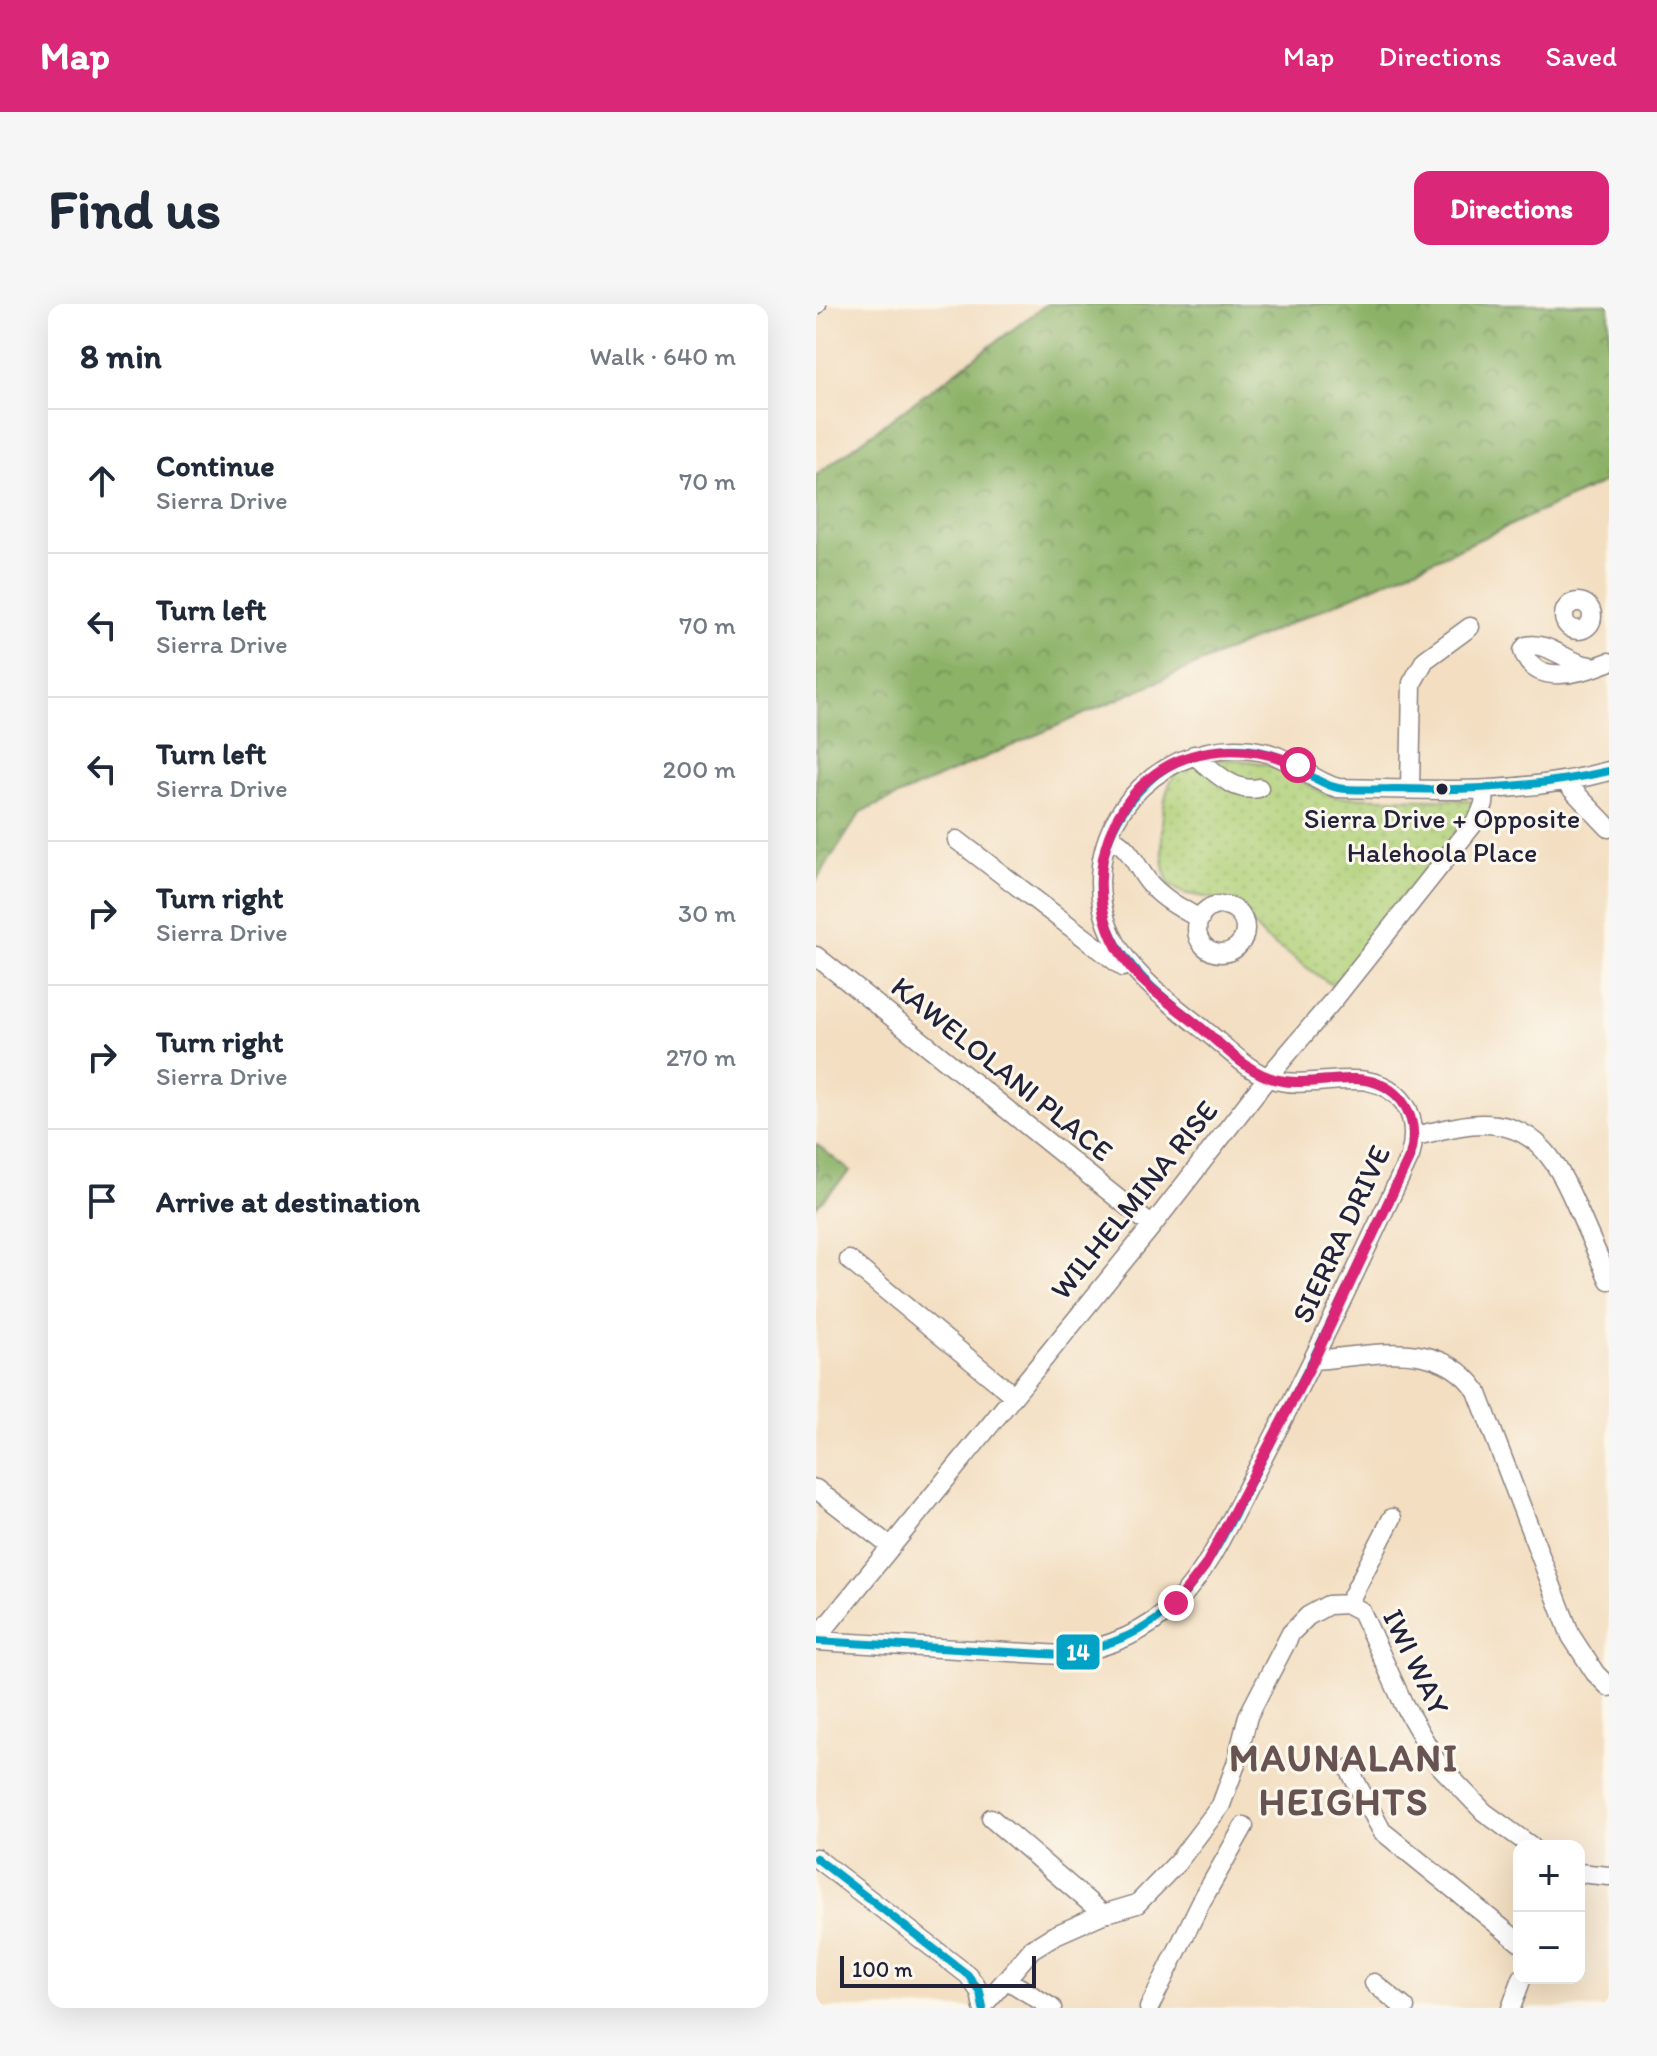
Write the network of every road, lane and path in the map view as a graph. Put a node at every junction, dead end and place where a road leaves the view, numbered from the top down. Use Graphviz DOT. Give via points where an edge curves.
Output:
graph roads {
  1 [pos="1591,622"];
  2 [pos="1470,627"];
  3 [pos="1609,631"];
  4 [pos="1194,755"];
  5 [pos="1609,771"];
  6 [pos="1566,783"];
  7 [pos="1259,788"];
  8 [pos="1410,789"];
  9 [pos="1485,791"];
  10 [pos="1609,828"];
  11 [pos="1108,837"];
  12 [pos="957,840"];
  13 [pos="1200,919"];
  14 [pos="816,956"];
  15 [pos="1156,991"];
  16 [pos="1268,1077"];
  17 [pos="1414,1136"];
  18 [pos="1152,1226"];
  19 [pos="849,1260"];
  20 [pos="1609,1280"];
  21 [pos="1314,1360"];
  22 [pos="1013,1395"];
  23 [pos="816,1489"];
  24 [pos="1392,1518"];
  25 [pos="891,1547"];
  26 [pos="1348,1604"];
  27 [pos="816,1640"];
  28 [pos="1609,1687"];
  29 [pos="1349,1769"];
  30 [pos="991,1818"];
  31 [pos="1244,1826"];
  32 [pos="1523,1840"];
  33 [pos="816,1858"];
  34 [pos="1585,1874"];
  35 [pos="1609,1876"];
  36 [pos="1103,1914"];
  37 [pos="1513,1937"];
  38 [pos="1006,1979"];
  39 [pos="1374,1983"];
  40 [pos="1520,1984"];
  41 [pos="983,2007"];
  42 [pos="1052,2008"];
  43 [pos="1149,2008"];
  44 [pos="1405,2008"];
  45 [pos="1511,2008"];
  1 -- 3 [label="street"];
  2 -- 8 [label="street" via="1425,660 1412,683"];
  4 -- 7 [label="street" via="1232,785"];
  4 -- 8 [label="street, SIERRA DRIVE" via="1252,750 1298,765 1332,786"];
  4 -- 11 [label="street, SIERRA DRIVE" via="1160,771 1136,791"];
  5 -- 6 [label="street, SIERRA DRIVE"];
  6 -- 9 [label="street, SIERRA DRIVE"];
  6 -- 10 [label="street"];
  8 -- 9 [label="street, SIERRA DRIVE"];
  9 -- 16 [label="street, WILHELMINA RISE" via="1479,817"];
  11 -- 13 [label="street" via="1124,846 1164,897"];
  11 -- 15 [label="street, SIERRA DRIVE" via="1100,880 1103,912 1127,963"];
  12 -- 15 [label="street"];
  14 -- 18 [label="street, KAWELOLANI PLACE"];
  15 -- 16 [label="street, SIERRA DRIVE"];
  16 -- 17 [label="street, SIERRA DRIVE" via="1291,1083 1378,1083 1407,1108"];
  16 -- 18 [label="street, WILHELMINA RISE"];
  17 -- 20 [label="street" via="1494,1125 1539,1144 1561,1172"];
  17 -- 21 [label="street, SIERRA DRIVE" via="1410,1156"];
  18 -- 22 [label="street, WILHELMINA RISE"];
  19 -- 22 [label="street"];
  21 -- 27 [label="street, SIERRA DRIVE" via="1205,1566 1176,1603 1147,1626 1091,1651 1062,1655"];
  21 -- 28 [label="street" via="1419,1353 1452,1365 1470,1381 1571,1636"];
  22 -- 25 [label="street, WILHELMINA RISE"];
  23 -- 25 [label="street"];
  24 -- 26 [label="street"];
  25 -- 27 [label="street, WILHELMINA RISE"];
  26 -- 32 [label="street, IWI WAY" via="1361,1611 1438,1764 1484,1812"];
  26 -- 36 [label="street, IWI WAY" via="1328,1605 1291,1633 1248,1716 1221,1805 1137,1904"];
  29 -- 37 [label="street" via="1382,1831"];
  30 -- 36 [label="street"];
  31 -- 43 [label="street"];
  33 -- 41 [label="street" via="968,1975"];
  34 -- 35 [label="street"];
  36 -- 38 [label="street, IWI WAY" via="1032,1949"];
  38 -- 41 [label="street, IWI WAY"];
  38 -- 42 [label="street"];
  39 -- 44 [label="street"];
  40 -- 45 [label="street"];
}
